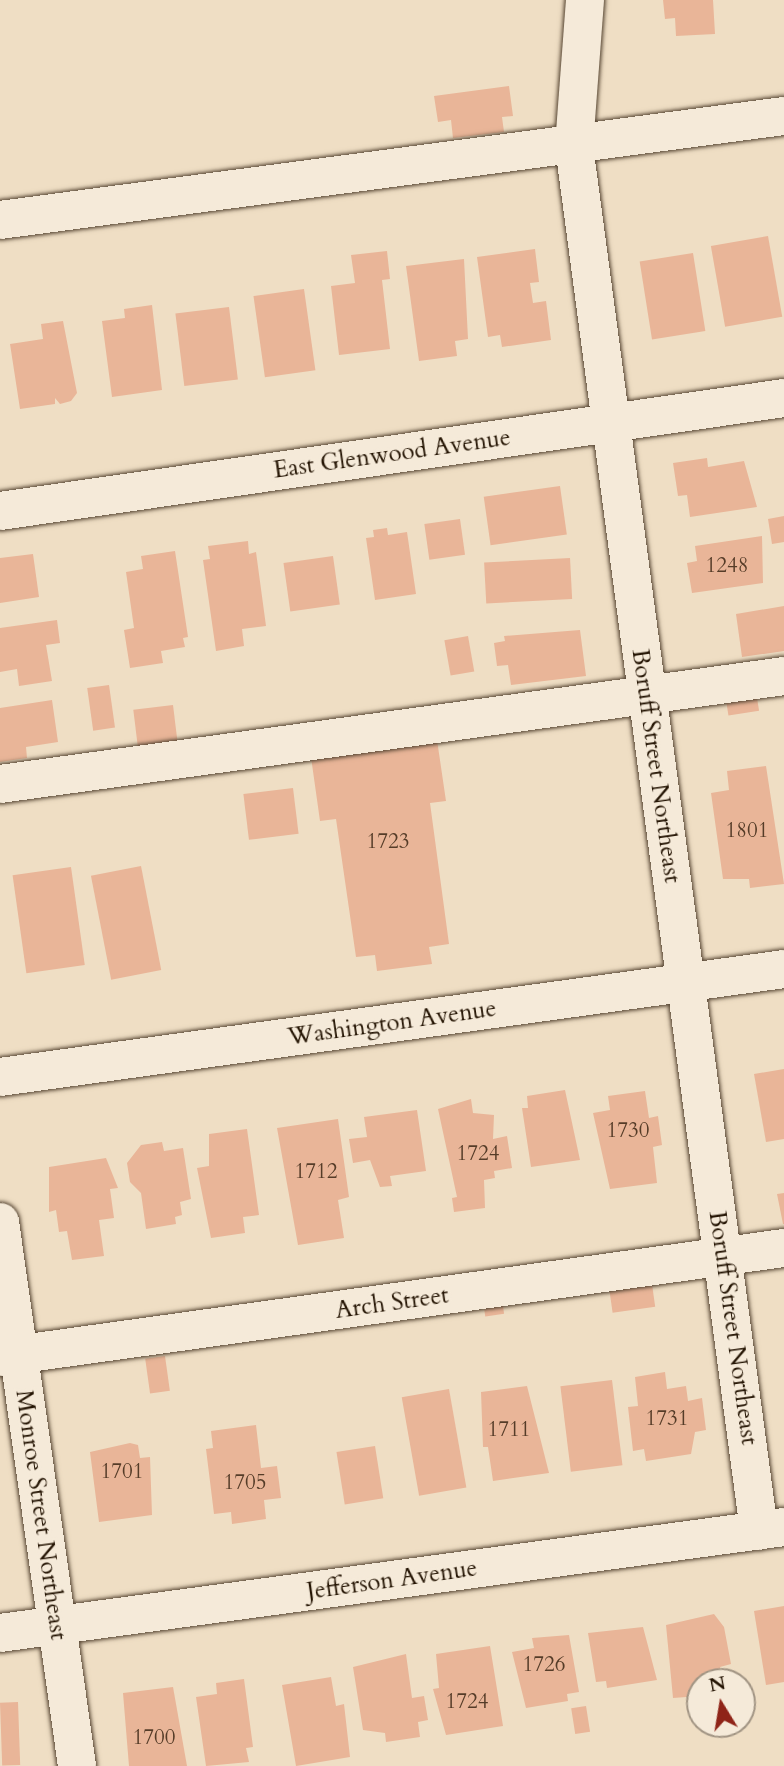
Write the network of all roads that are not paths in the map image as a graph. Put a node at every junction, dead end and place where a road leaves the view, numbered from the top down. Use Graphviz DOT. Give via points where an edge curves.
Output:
graph roads {
  1 [pos="585,0"];
  2 [pos="784,116"];
  3 [pos="574,146"];
  4 [pos="0,220"];
  5 [pos="784,398"];
  6 [pos="610,422"];
  7 [pos="0,511"];
  8 [pos="784,676"];
  9 [pos="647,695"];
  10 [pos="0,784"];
  11 [pos="784,969"];
  12 [pos="686,982"];
  13 [pos="0,1077"];
  14 [pos="0,1222"];
  15 [pos="784,1248"];
  16 [pos="724,1256"];
  17 [pos="8,1355"];
  18 [pos="772,1529"];
  19 [pos="58,1625"];
  20 [pos="0,1633"];
  21 [pos="77,1766"];
  1 -- 3 [label="street, Boruff Street Northeast"];
  2 -- 3 [label="street"];
  3 -- 4 [label="street" via="208,188"];
  3 -- 6 [label="street, Boruff Street Northeast"];
  5 -- 6 [label="street, East Glenwood Avenue"];
  6 -- 7 [label="street, East Glenwood Avenue"];
  6 -- 9 [label="street, Boruff Street Northeast"];
  8 -- 9 [label="street"];
  9 -- 10 [label="street"];
  9 -- 12 [label="street, Boruff Street Northeast"];
  11 -- 12 [label="street, Washington Avenue"];
  12 -- 13 [label="street, Washington Avenue"];
  12 -- 16 [label="street, Boruff Street Northeast"];
  14 -- 17 [label="street, Monroe Street Northeast"];
  15 -- 16 [label="street, Arch Street"];
  16 -- 17 [label="street, Arch Street"];
  16 -- 18 [label="street, Boruff Street Northeast"];
  17 -- 19 [label="street, Monroe Street Northeast"];
  18 -- 19 [label="street, Jefferson Avenue"];
  19 -- 20 [label="street, Jefferson Avenue"];
  19 -- 21 [label="street, Monroe Street Northeast"];
}
